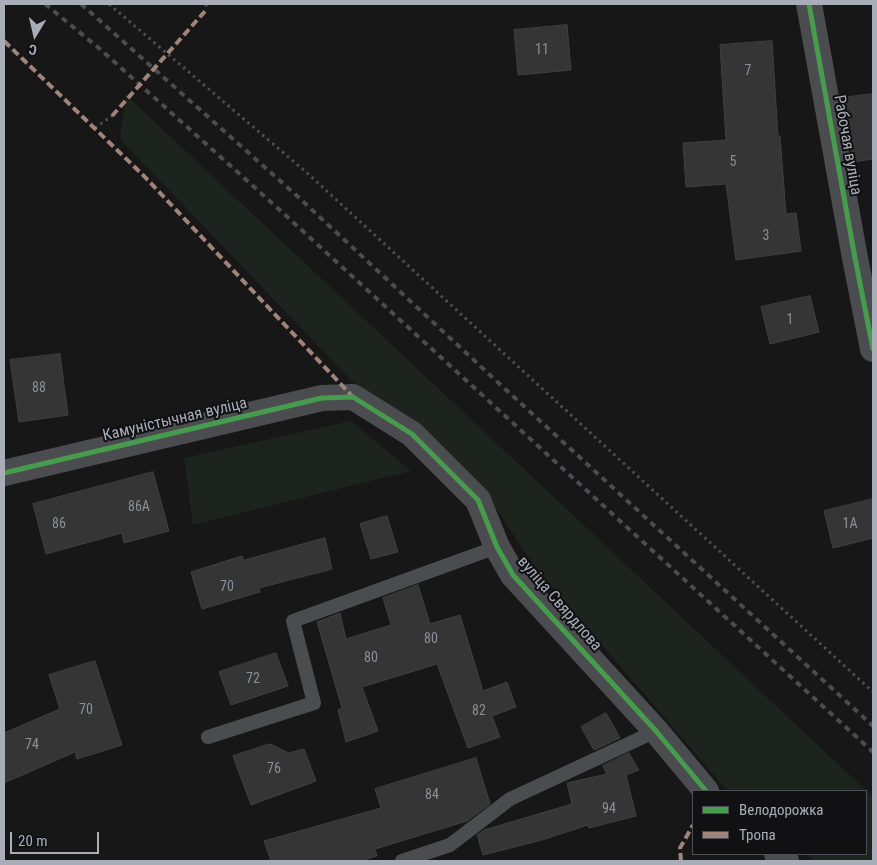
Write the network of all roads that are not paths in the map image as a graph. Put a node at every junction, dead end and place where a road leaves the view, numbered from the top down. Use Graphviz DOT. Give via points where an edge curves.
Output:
graph roads {
  1 [pos="809,4"];
  2 [pos="873,350"];
  3 [pos="353,397"];
  4 [pos="4,473"];
  5 [pos="497,547"];
  6 [pos="656,731"];
  7 [pos="208,737"];
  8 [pos="705,790"];
  9 [pos="402,861"];
  1 -- 2 [label="street, Рабочая вуліца"];
  3 -- 4 [label="street, Камуністычная вуліца" via="322,398"];
  3 -- 5 [label="street, вуліца Свярдлова" via="412,434 478,500"];
  5 -- 6 [label="street, вуліца Свярдлова" via="513,575"];
  5 -- 7 [label="lane" via="293,621 314,703"];
  6 -- 8 [label="street, вуліца Свярдлова"];
  6 -- 9 [label="lane" via="510,799 450,845"];
}
